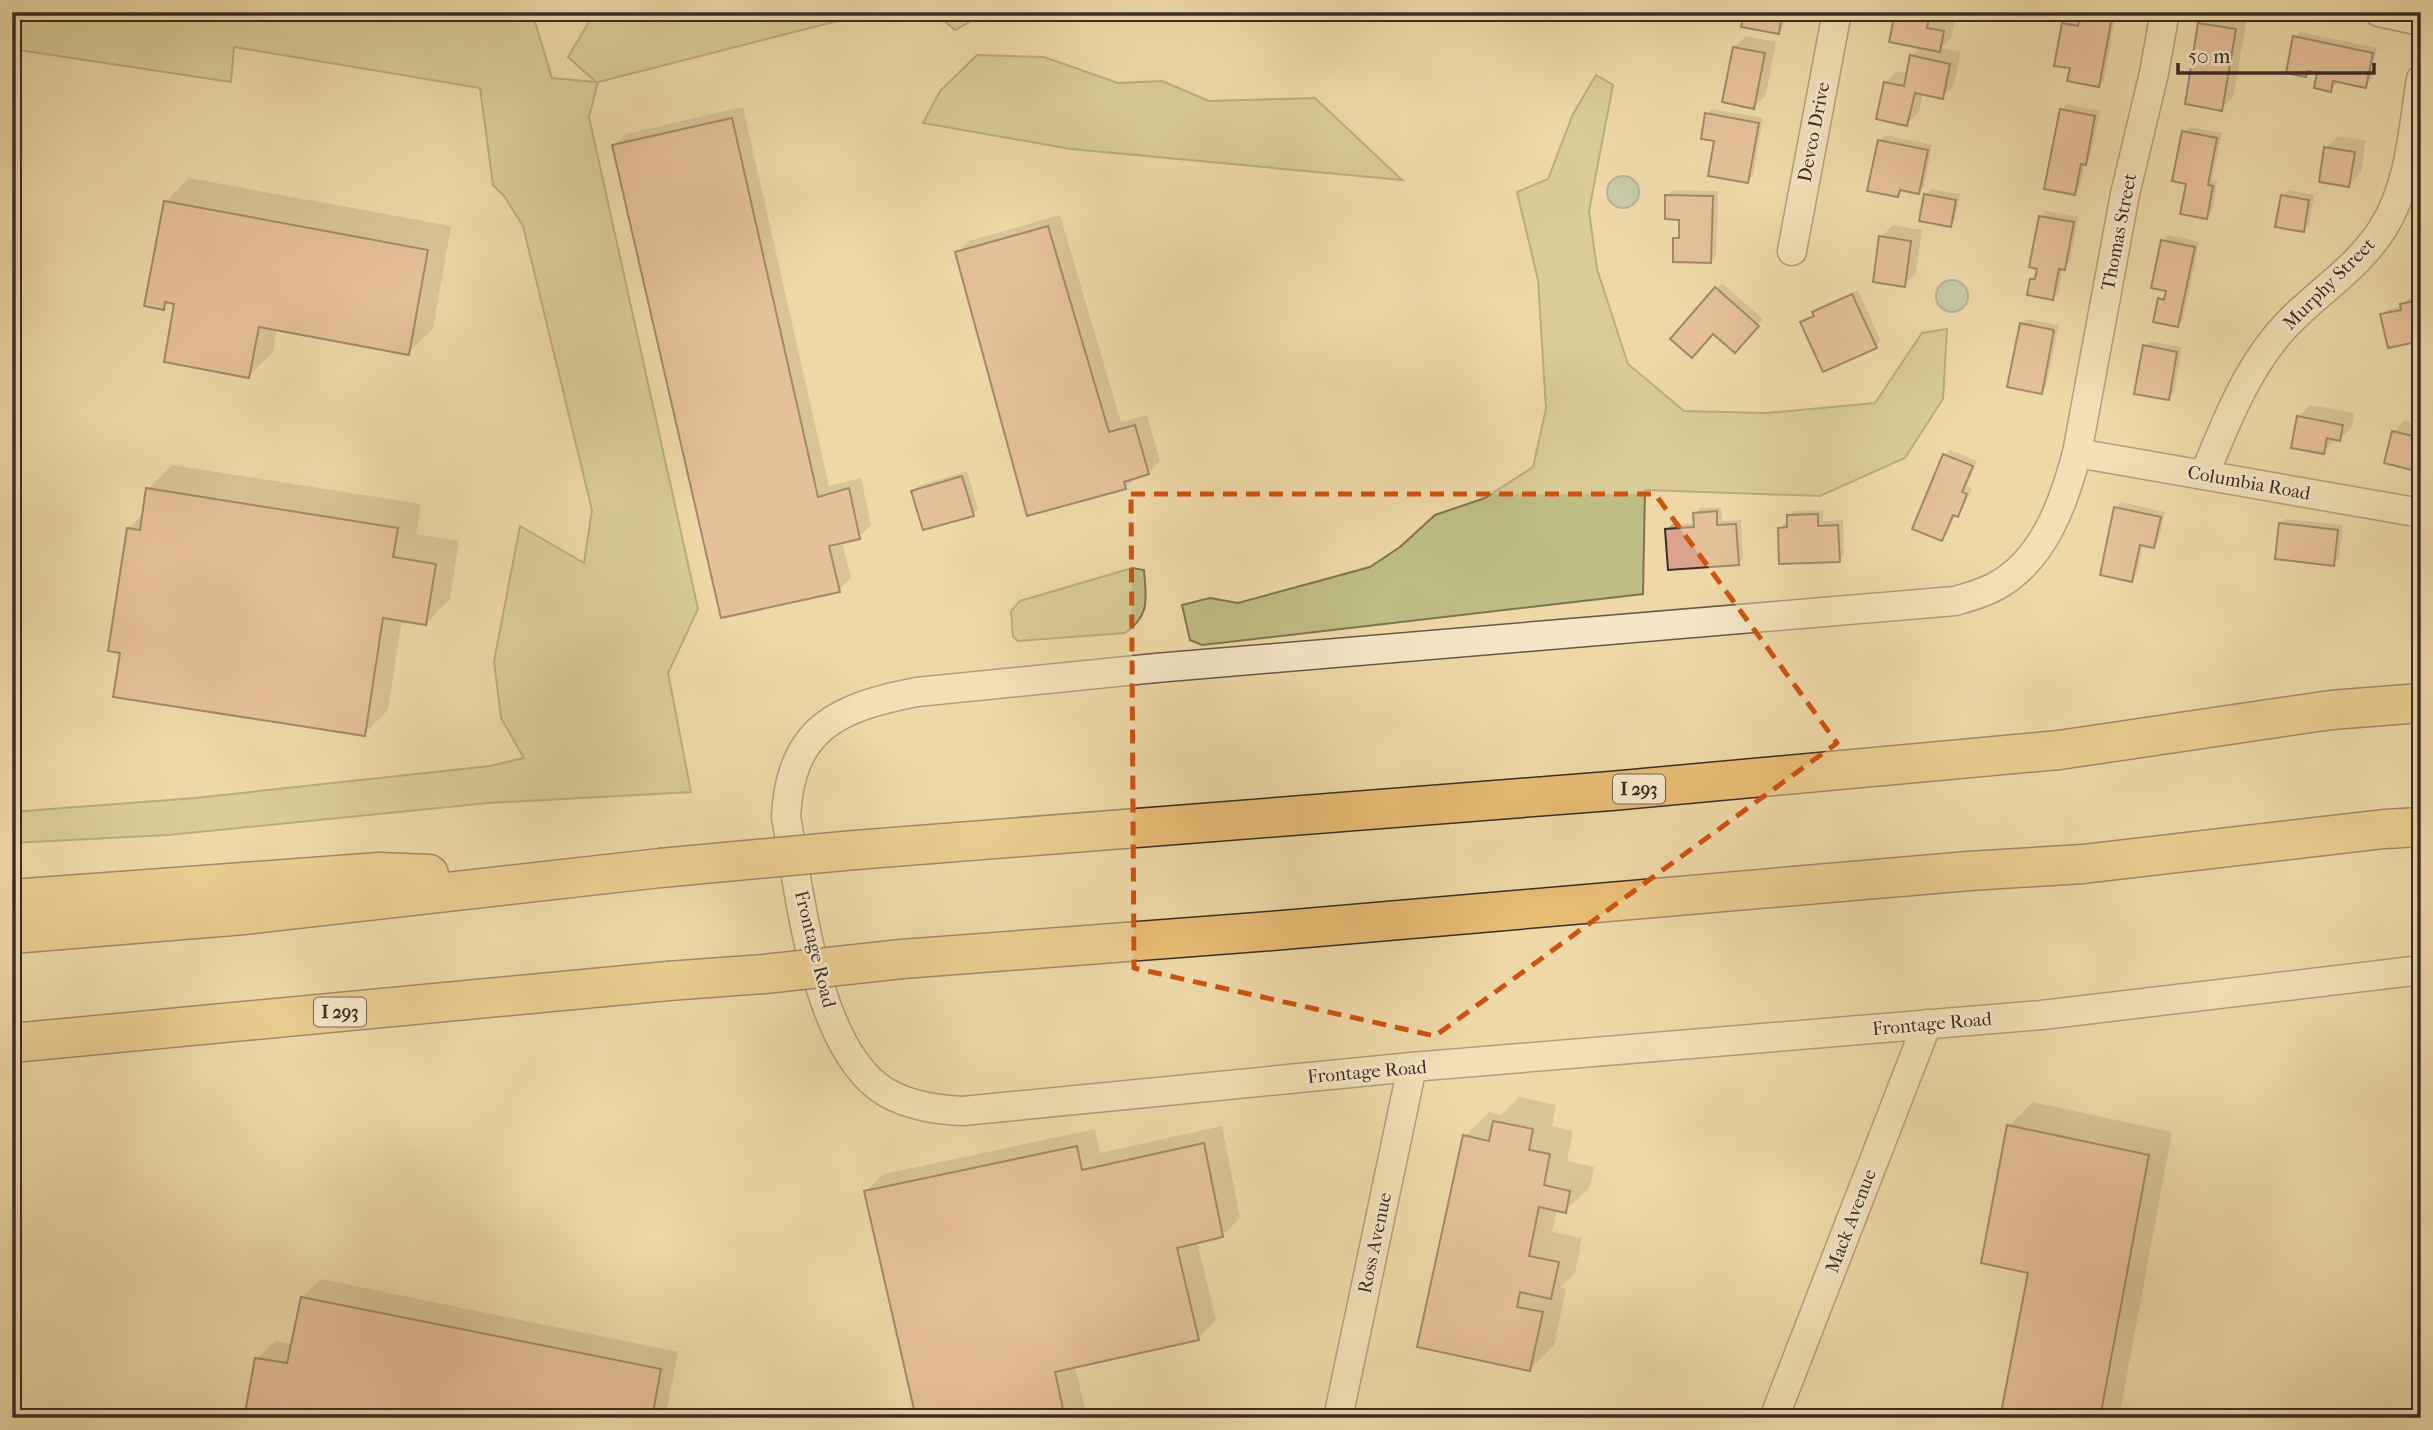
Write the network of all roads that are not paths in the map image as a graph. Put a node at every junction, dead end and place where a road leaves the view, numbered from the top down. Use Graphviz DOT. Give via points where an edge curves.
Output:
graph roads {
  1 [pos="1837,12"];
  2 [pos="2165,12"];
  3 [pos="2379,12"];
  4 [pos="2421,21"];
  5 [pos="2421,79"];
  6 [pos="1791,251"];
  7 [pos="2077,453"];
  8 [pos="2204,475"];
  9 [pos="2421,513"];
  10 [pos="2421,682"];
  11 [pos="2421,703"];
  12 [pos="2331,710"];
  13 [pos="2421,821"];
  14 [pos="2402,828"];
  15 [pos="575,877"];
  16 [pos="12,899"];
  17 [pos="12,934"];
  18 [pos="2421,970"];
  19 [pos="1927,1024"];
  20 [pos="12,1043"];
  21 [pos="1412,1067"];
  22 [pos="1338,1418"];
  23 [pos="1774,1418"];
  1 -- 6 [label="street, Devco Drive"];
  2 -- 7 [label="street, Thomas Street"];
  3 -- 4 [label="street"];
  5 -- 8 [label="street, Murphy Street" via="2405,170 2383,228 2343,274 2275,337 2242,388"];
  7 -- 8 [label="street, Columbia Road"];
  7 -- 21 [label="street, Frontage Road" via="2061,505 2034,553 1997,586 1955,601 917,692 884,698 838,716 816,732 799,756 786,817 810,948 849,1057 879,1088 939,1110 963,1111"];
  8 -- 9 [label="street, Columbia Road"];
  10 -- 12 [label="highway"];
  11 -- 12 [label="highway, I 293"];
  12 -- 15 [label="highway, I 293, bridge" via="2059,750"];
  13 -- 14 [label="highway, I 293"];
  14 -- 20 [label="highway, I 293, bridge" via="2083,864 902,959"];
  15 -- 16 [label="highway" via="379,872"];
  15 -- 17 [label="highway, I 293" via="244,915"];
  18 -- 19 [label="street, Frontage Road" via="2042,1015"];
  19 -- 21 [label="street, Frontage Road"];
  19 -- 23 [label="street, Mack Avenue"];
  21 -- 22 [label="street, Ross Avenue"];
}
